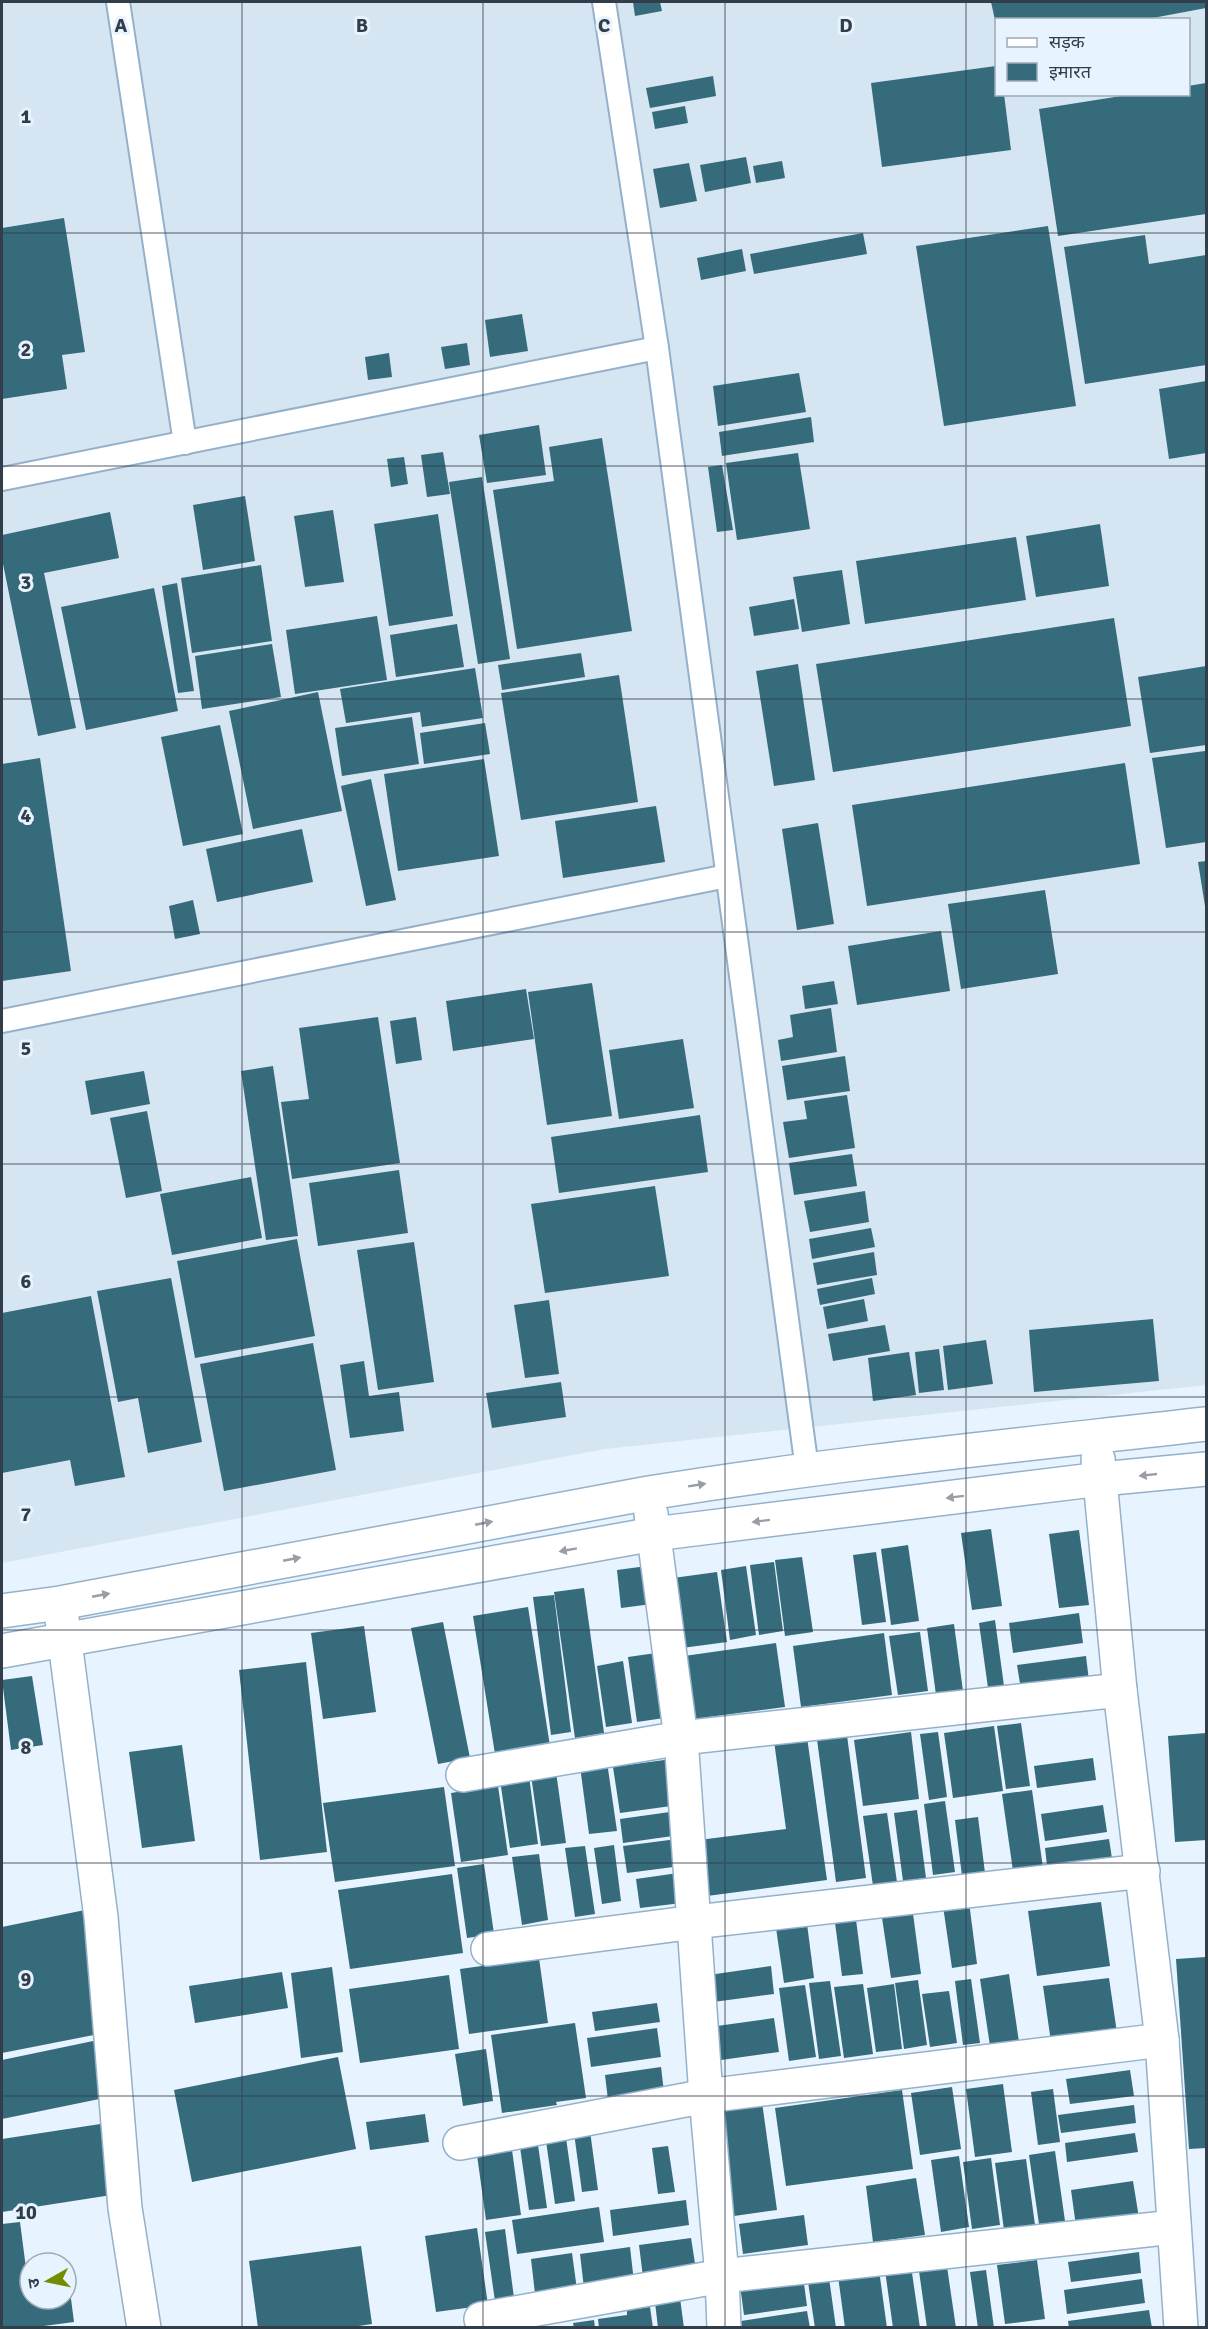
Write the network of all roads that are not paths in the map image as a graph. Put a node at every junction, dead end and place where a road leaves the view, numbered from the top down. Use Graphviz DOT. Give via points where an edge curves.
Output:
graph roads {
  1 [pos="118,2"];
  2 [pos="604,2"];
  3 [pos="657,348"];
  4 [pos="185,443"];
  5 [pos="2,479"];
  6 [pos="727,876"];
  7 [pos="2,1021"];
  8 [pos="1206,1424"];
  9 [pos="1095,1437"];
  10 [pos="807,1469"];
  11 [pos="1206,1469"];
  12 [pos="1101,1479"];
  13 [pos="649,1493"];
  14 [pos="654,1534"];
  15 [pos="60,1603"];
  16 [pos="2,1611"];
  17 [pos="66,1641"];
  18 [pos="2,1652"];
  19 [pos="1120,1690"];
  20 [pos="681,1738"];
  21 [pos="463,1775"];
  22 [pos="1143,1871"];
  23 [pos="695,1922"];
  24 [pos="488,1949"];
  25 [pos="1162,2040"];
  26 [pos="706,2096"];
  27 [pos="460,2143"];
  28 [pos="1174,2227"];
  29 [pos="722,2276"];
  30 [pos="481,2319"];
  31 [pos="144,2328"];
  32 [pos="724,2328"];
  33 [pos="1181,2328"];
  1 -- 4 [label="lane"];
  2 -- 3 [label="lane"];
  3 -- 4 [label="lane"];
  3 -- 6 [label="lane"];
  4 -- 5 [label="lane"];
  6 -- 7 [label="lane"];
  6 -- 10 [label="lane"];
  8 -- 9 [label="street"];
  9 -- 10 [label="street"];
  9 -- 12 [label="street"];
  13 -- 10 [label="street, one-way"];
  11 -- 12 [label="street, one-way"];
  12 -- 14 [label="street, one-way"];
  12 -- 19 [label="street"];
  13 -- 14 [label="street"];
  15 -- 13 [label="street, one-way"];
  14 -- 17 [label="street, one-way"];
  14 -- 20 [label="street"];
  15 -- 16 [label="street"];
  15 -- 17 [label="street"];
  17 -- 18 [label="street"];
  17 -- 31 [label="street" via="102,1917 125,2208"];
  19 -- 20 [label="street"];
  19 -- 22 [label="street"];
  20 -- 21 [label="street"];
  20 -- 23 [label="street"];
  22 -- 23 [label="street"];
  22 -- 25 [label="street"];
  23 -- 24 [label="street"];
  23 -- 26 [label="street"];
  25 -- 26 [label="street"];
  25 -- 28 [label="street"];
  26 -- 27 [label="street"];
  26 -- 29 [label="street"];
  28 -- 29 [label="street"];
  28 -- 33 [label="street"];
  29 -- 30 [label="street"];
  29 -- 32 [label="street"];
}
